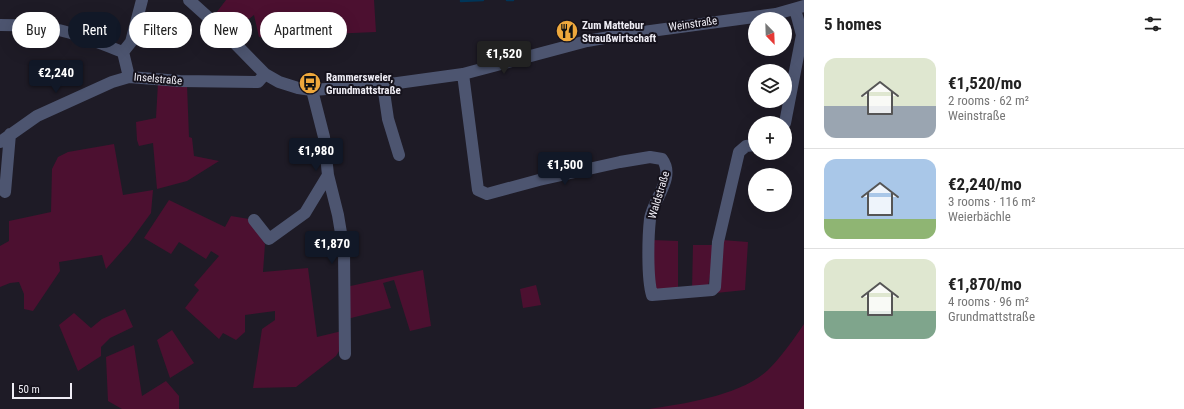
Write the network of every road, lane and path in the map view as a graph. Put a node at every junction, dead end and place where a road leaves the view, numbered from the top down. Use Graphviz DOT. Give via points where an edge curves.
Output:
graph roads {
  1 [pos="142,0"];
  2 [pos="189,0"];
  3 [pos="799,7"];
  4 [pos="0,25"];
  5 [pos="123,52"];
  6 [pos="265,74"];
  7 [pos="463,74"];
  8 [pos="129,77"];
  9 [pos="383,85"];
  10 [pos="312,90"];
  11 [pos="786,116"];
  12 [pos="10,134"];
  13 [pos="0,142"];
  14 [pos="748,146"];
  15 [pos="399,155"];
  16 [pos="328,175"];
  17 [pos="5,192"];
  18 [pos="254,220"];
  19 [pos="345,354"];
  1 -- 5 [label="street" via="131,42"];
  2 -- 6 [label="street, Weinstraße"];
  3 -- 7 [label="street, Weinstraße" via="776,14 587,41"];
  3 -- 11 [label="street" via="802,35"];
  4 -- 5 [label="street" via="58,29"];
  5 -- 8 [label="street, Inselstraße"];
  6 -- 8 [label="street, Inselstraße" via="258,82 180,81"];
  6 -- 10 [label="street, Weinstraße" via="279,82"];
  7 -- 9 [label="street, Weinstraße"];
  7 -- 14 [label="street, Waldstraße" via="478,190 488,194 620,162 650,157 662,159 667,166 667,175 650,218 649,260 652,295 712,290 715,287 718,242 739,152"];
  8 -- 12 [label="street" via="112,82 37,116"];
  9 -- 10 [label="street, Weinstraße"];
  9 -- 15 [label="street" via="388,119"];
  10 -- 16 [label="street" via="324,137"];
  12 -- 13 [label="street"];
  12 -- 17 [label="street"];
  16 -- 18 [label="street" via="305,213 269,239"];
  16 -- 19 [label="street" via="344,251"];
}
